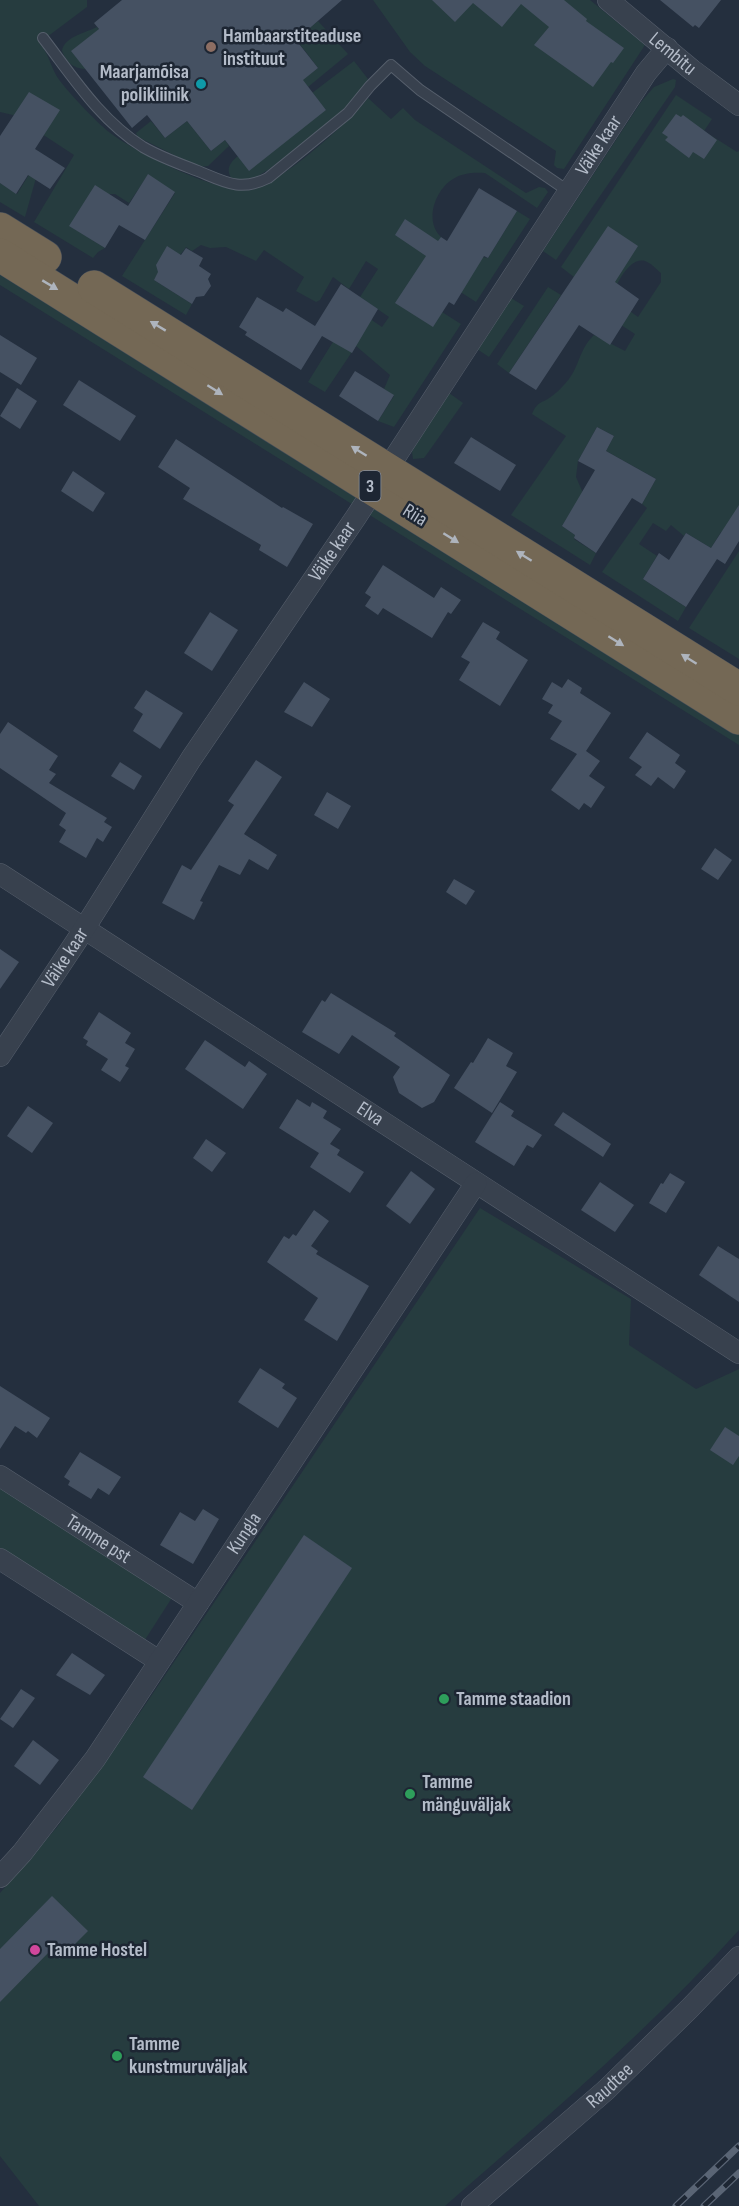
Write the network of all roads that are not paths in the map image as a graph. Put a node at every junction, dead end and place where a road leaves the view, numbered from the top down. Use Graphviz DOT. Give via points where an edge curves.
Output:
graph roads {
  1 [pos="608,0"];
  2 [pos="43,38"];
  3 [pos="667,48"];
  4 [pos="739,105"];
  5 [pos="568,191"];
  6 [pos="0,229"];
  7 [pos="0,255"];
  8 [pos="381,479"];
  9 [pos="739,689"];
  10 [pos="739,718"];
  11 [pos="0,874"];
  12 [pos="84,929"];
  13 [pos="0,1056"];
  14 [pos="476,1184"];
  15 [pos="739,1353"];
  16 [pos="0,1476"];
  17 [pos="0,1559"];
  18 [pos="198,1603"];
  19 [pos="159,1661"];
  20 [pos="0,1877"];
  21 [pos="739,1957"];
  22 [pos="472,2206"];
  1 -- 3 [label="street, Lembitu"];
  2 -- 5 [label="lane" via="90,100 121,132 144,148 226,183 244,186 268,178 348,113 391,66"];
  3 -- 4 [label="street, Lembitu"];
  3 -- 5 [label="street, Väike kaar" via="646,73"];
  5 -- 8 [label="street, Väike kaar"];
  8 -- 6 [label="highway, Riia / 3, one-way"];
  7 -- 8 [label="highway, Riia / 3, one-way"];
  9 -- 8 [label="highway, Riia / 3, one-way"];
  8 -- 10 [label="highway, Riia / 3, one-way"];
  8 -- 12 [label="street, Väike kaar" via="191,759"];
  11 -- 12 [label="street, Elva"];
  12 -- 13 [label="street, Väike kaar"];
  12 -- 14 [label="street, Elva"];
  14 -- 15 [label="street, Elva"];
  14 -- 18 [label="street, Kungla"];
  16 -- 18 [label="street, Tamme pst"];
  17 -- 19 [label="street"];
  18 -- 19 [label="street, Kungla"];
  19 -- 20 [label="street, Kungla" via="95,1759"];
  21 -- 22 [label="street, Raudtee" via="606,2090"];
}
